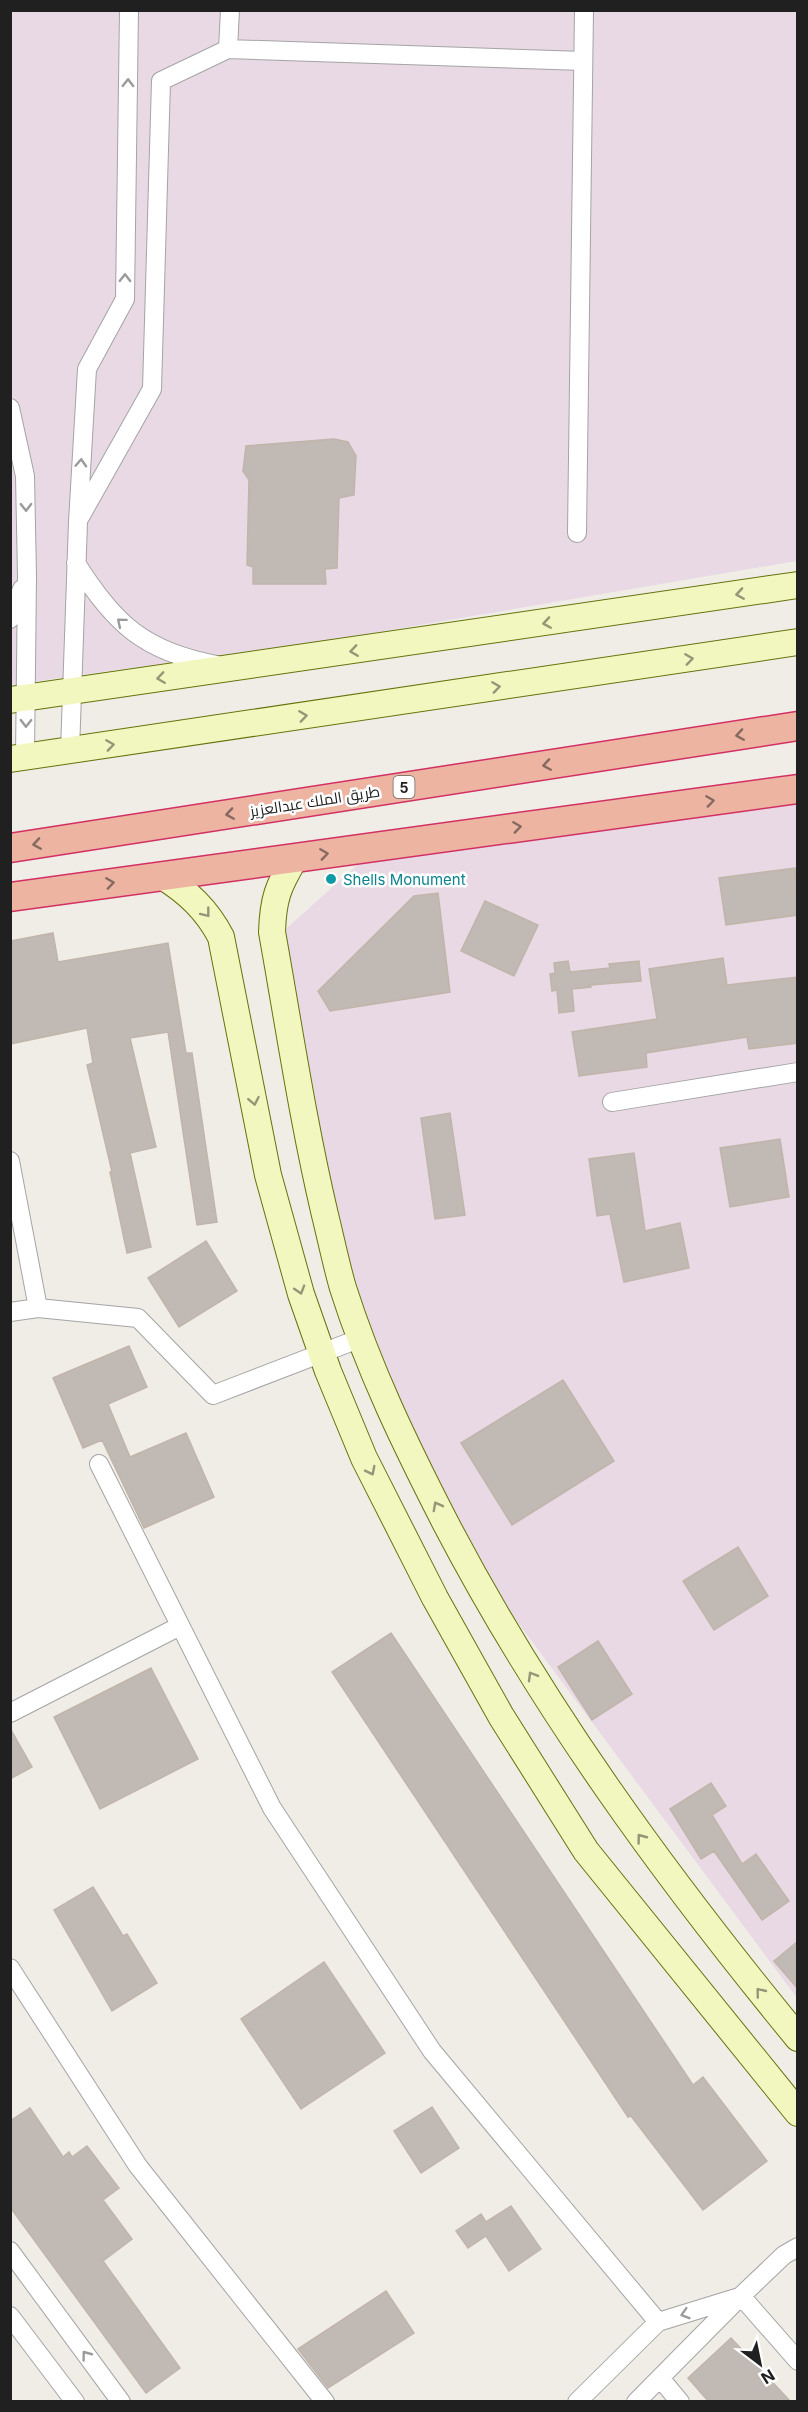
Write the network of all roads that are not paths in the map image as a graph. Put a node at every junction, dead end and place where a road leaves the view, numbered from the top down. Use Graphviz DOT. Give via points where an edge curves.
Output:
graph roads {
  1 [pos="129,10"];
  2 [pos="230,10"];
  3 [pos="584,10"];
  4 [pos="228,49"];
  5 [pos="583,61"];
  6 [pos="10,408"];
  7 [pos="78,522"];
  8 [pos="577,533"];
  9 [pos="76,563"];
  10 [pos="27,576"];
  11 [pos="798,585"];
  12 [pos="10,619"];
  13 [pos="798,642"];
  14 [pos="232,668"];
  15 [pos="71,691"];
  16 [pos="18,698"];
  17 [pos="798,726"];
  18 [pos="70,751"];
  19 [pos="18,758"];
  20 [pos="798,789"];
  21 [pos="10,848"];
  22 [pos="295,858"];
  23 [pos="162,876"];
  24 [pos="10,897"];
  25 [pos="798,1072"];
  26 [pos="612,1102"];
  27 [pos="10,1161"];
  28 [pos="38,1308"];
  29 [pos="10,1312"];
  30 [pos="360,1338"];
  31 [pos="322,1352"];
  32 [pos="99,1464"];
  33 [pos="180,1626"];
  34 [pos="10,1713"];
  35 [pos="10,1968"];
  36 [pos="798,2038"];
  37 [pos="798,2114"];
  38 [pos="798,2247"];
  39 [pos="10,2251"];
  40 [pos="741,2296"];
  41 [pos="10,2316"];
  42 [pos="658,2322"];
  43 [pos="798,2361"];
  44 [pos="660,2378"];
  45 [pos="75,2402"];
  46 [pos="121,2402"];
  47 [pos="325,2402"];
  48 [pos="577,2402"];
  49 [pos="636,2402"];
  50 [pos="680,2402"];
  7 -- 1 [label="street, one-way" via="87,369 125,299"];
  2 -- 4 [label="street"];
  3 -- 5 [label="street"];
  4 -- 5 [label="street"];
  4 -- 7 [label="street" via="161,81 152,389"];
  5 -- 8 [label="street"];
  6 -- 10 [label="street, one-way" via="25,476"];
  7 -- 9 [label="street"];
  14 -- 9 [label="street, one-way" via="187,658 134,633 112,614"];
  9 -- 15 [label="street"];
  10 -- 12 [label="street"];
  10 -- 16 [label="street"];
  11 -- 14 [label="main road, one-way"];
  18 -- 13 [label="main road, one-way"];
  14 -- 15 [label="main road, one-way"];
  15 -- 16 [label="main road"];
  15 -- 18 [label="street"];
  16 -- 19 [label="street, one-way"];
  17 -- 21 [label="highway, طريق الملك عبدالعزيز / 5, one-way"];
  18 -- 19 [label="main road"];
  22 -- 20 [label="highway, one-way"];
  22 -- 23 [label="highway"];
  22 -- 30 [label="main road" via="273,905 272,932 313,1164 342,1286"];
  24 -- 23 [label="highway, one-way"];
  23 -- 31 [label="main road, one-way" via="199,904 221,937 268,1175 301,1294"];
  25 -- 26 [label="street"];
  27 -- 28 [label="street"];
  28 -- 29 [label="street"];
  28 -- 31 [label="street" via="138,1318 213,1395"];
  30 -- 31 [label="street"];
  36 -- 30 [label="main road, one-way" via="629,1822 540,1689 406,1448"];
  31 -- 37 [label="main road, one-way" via="364,1458 501,1716 586,1851"];
  32 -- 33 [label="street"];
  33 -- 34 [label="street"];
  33 -- 42 [label="street" via="272,1809 432,2051"];
  35 -- 47 [label="street" via="138,2166"];
  38 -- 40 [label="street" via="784,2255"];
  46 -- 39 [label="street, one-way"];
  40 -- 42 [label="street, one-way"];
  40 -- 43 [label="street"];
  40 -- 44 [label="street"];
  41 -- 45 [label="street"];
  42 -- 48 [label="street"];
  44 -- 49 [label="street"];
  44 -- 50 [label="street"];
}
